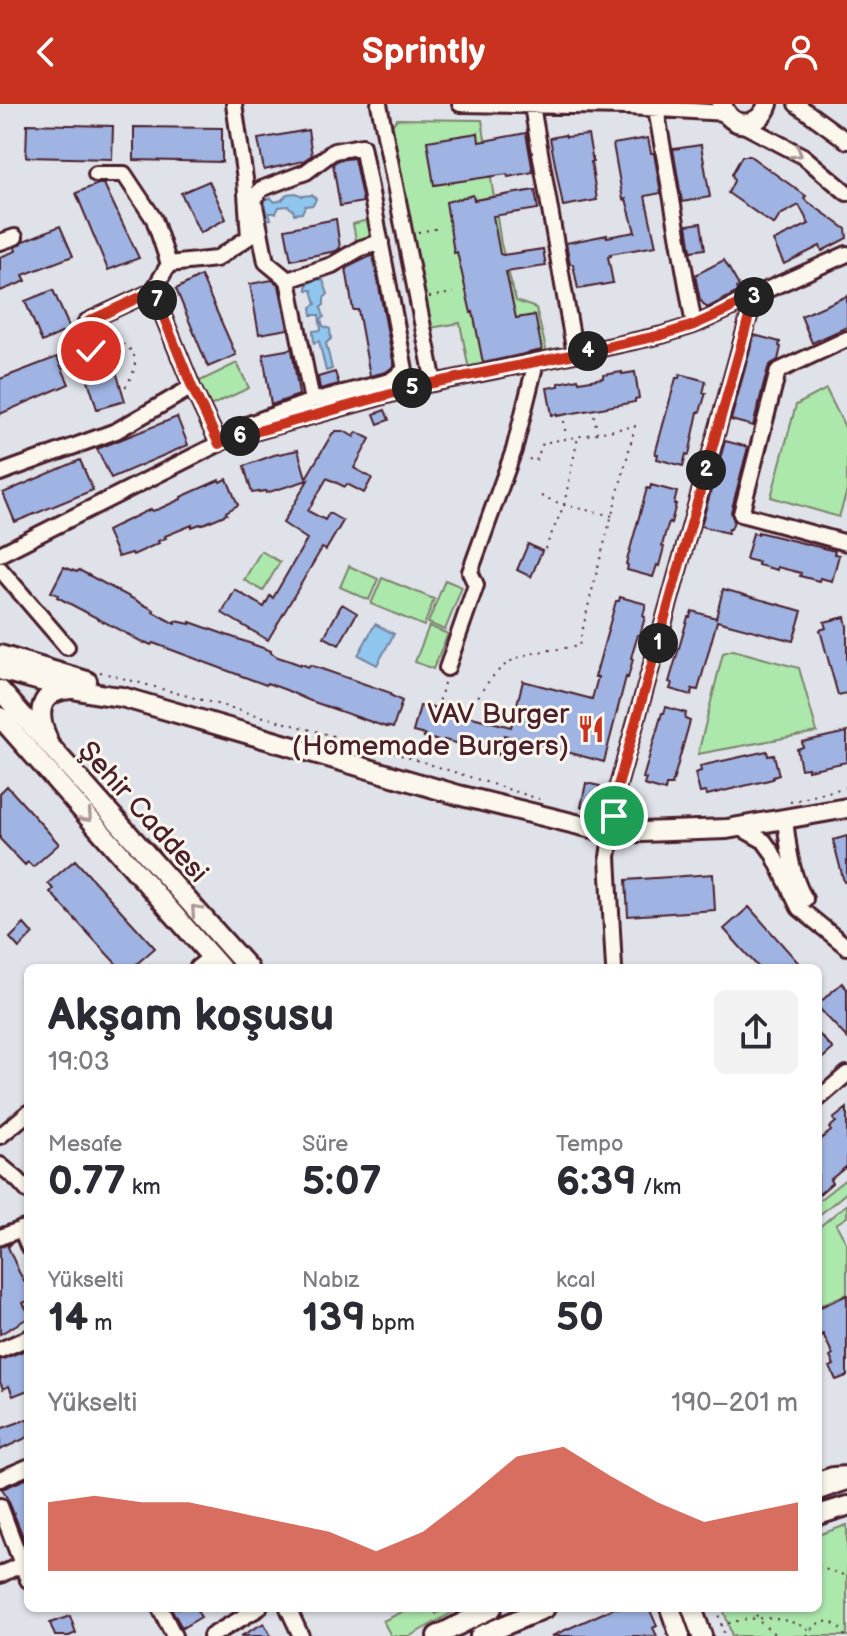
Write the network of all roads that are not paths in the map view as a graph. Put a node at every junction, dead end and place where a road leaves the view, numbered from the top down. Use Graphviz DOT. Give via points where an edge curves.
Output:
graph roads {
  1 [pos="234,104"];
  2 [pos="379,104"];
  3 [pos="460,104"];
  4 [pos="768,104"];
  5 [pos="796,104"];
  6 [pos="532,106"];
  7 [pos="656,109"];
  8 [pos="729,113"];
  9 [pos="847,141"];
  10 [pos="96,174"];
  11 [pos="847,193"];
  12 [pos="381,242"];
  13 [pos="847,254"];
  14 [pos="169,264"];
  15 [pos="288,280"];
  16 [pos="153,291"];
  17 [pos="755,295"];
  18 [pos="88,322"];
  19 [pos="694,325"];
  20 [pos="847,339"];
  21 [pos="575,354"];
  22 [pos="536,362"];
  23 [pos="434,383"];
  24 [pos="192,387"];
  25 [pos="312,401"];
  26 [pos="217,440"];
  27 [pos="0,473"];
  28 [pos="847,543"];
  29 [pos="0,554"];
  30 [pos="0,569"];
  31 [pos="67,647"];
  32 [pos="0,655"];
  33 [pos="447,668"];
  34 [pos="0,670"];
  35 [pos="71,689"];
  36 [pos="0,690"];
  37 [pos="122,697"];
  38 [pos="0,717"];
  39 [pos="0,732"];
  40 [pos="44,755"];
  41 [pos="847,808"];
  42 [pos="788,810"];
  43 [pos="739,827"];
  44 [pos="612,833"];
  45 [pos="847,935"];
  46 [pos="847,947"];
  47 [pos="210,964"];
  48 [pos="244,964"];
  49 [pos="614,964"];
  50 [pos="847,1074"];
  51 [pos="822,1096"];
  52 [pos="24,1116"];
  53 [pos="0,1136"];
  54 [pos="0,1165"];
  55 [pos="24,1187"];
  56 [pos="24,1228"];
  57 [pos="0,1237"];
  58 [pos="24,1340"];
  59 [pos="0,1350"];
  60 [pos="24,1469"];
  61 [pos="847,1477"];
  62 [pos="0,1479"];
  63 [pos="822,1479"];
  64 [pos="822,1488"];
  65 [pos="0,1506"];
  66 [pos="22,1564"];
  67 [pos="24,1569"];
  68 [pos="0,1575"];
  69 [pos="162,1612"];
  70 [pos="252,1612"];
  71 [pos="290,1612"];
  72 [pos="484,1612"];
  73 [pos="536,1612"];
  74 [pos="671,1612"];
  75 [pos="695,1612"];
  76 [pos="704,1612"];
  77 [pos="710,1633"];
  78 [pos="302,1635"];
  79 [pos="174,1636"];
  80 [pos="211,1636"];
  81 [pos="437,1636"];
  82 [pos="480,1636"];
  83 [pos="680,1636"];
  1 -- 14 [label="street" via="249,237 216,259"];
  2 -- 23 [label="street"];
  3 -- 6 [label="street"];
  4 -- 8 [label="main road" via="761,117 747,123"];
  5 -- 9 [label="street"];
  6 -- 7 [label="street"];
  6 -- 21 [label="street"];
  7 -- 8 [label="street"];
  7 -- 19 [label="street"];
  8 -- 11 [label="street, one-way" via="803,156"];
  10 -- 14 [label="street" via="124,174 154,219"];
  12 -- 15 [label="street"];
  12 -- 15 [label="street" via="362,146 334,151 306,172 261,189 254,200 266,262"];
  12 -- 25 [label="street" via="405,370 390,381"];
  13 -- 17 [label="street"];
  14 -- 16 [label="street"];
  15 -- 25 [label="street"];
  16 -- 18 [label="street"];
  16 -- 24 [label="street"];
  17 -- 19 [label="street"];
  17 -- 44 [label="street" via="614,800"];
  19 -- 21 [label="street"];
  20 -- 28 [label="street" via="778,371 741,514"];
  21 -- 22 [label="street"];
  22 -- 23 [label="street"];
  22 -- 33 [label="street" via="513,453 470,572 476,585"];
  23 -- 26 [label="street"];
  24 -- 26 [label="street"];
  24 -- 27 [label="street" via="116,431"];
  25 -- 26 [label="street"];
  26 -- 29 [label="street"];
  30 -- 31 [label="street"];
  32 -- 37 [label="main road" via="85,680"];
  34 -- 35 [label="main road"];
  35 -- 37 [label="main road"];
  35 -- 40 [label="main road" via="55,691 43,703"];
  36 -- 40 [label="main road, Şehir Caddesi"];
  37 -- 44 [label="main road" via="458,795"];
  38 -- 40 [label="main road, Şehir Caddesi"];
  39 -- 40 [label="main road"];
  40 -- 47 [label="main road, Şehir Caddesi, one-way"];
  48 -- 40 [label="main road, Şehir Caddesi, one-way"];
  41 -- 42 [label="main road"];
  42 -- 43 [label="main road"];
  42 -- 45 [label="street" via="788,846 799,889 810,907"];
  43 -- 44 [label="main road"];
  43 -- 46 [label="street" via="764,841 799,908"];
  44 -- 49 [label="street" via="608,857"];
  50 -- 51 [label="street"];
  52 -- 53 [label="street"];
  54 -- 55 [label="street"];
  56 -- 57 [label="street"];
  58 -- 59 [label="street"];
  60 -- 62 [label="street"];
  61 -- 63 [label="street"];
  61 -- 64 [label="main road"];
  65 -- 66 [label="street"];
  66 -- 67 [label="street"];
  66 -- 68 [label="street"];
  69 -- 79 [label="street"];
  70 -- 80 [label="street"];
  71 -- 78 [label="street"];
  72 -- 81 [label="main road"];
  73 -- 82 [label="main road"];
  74 -- 83 [label="main road"];
  75 -- 77 [label="main road"];
  76 -- 77 [label="main road"];
}
